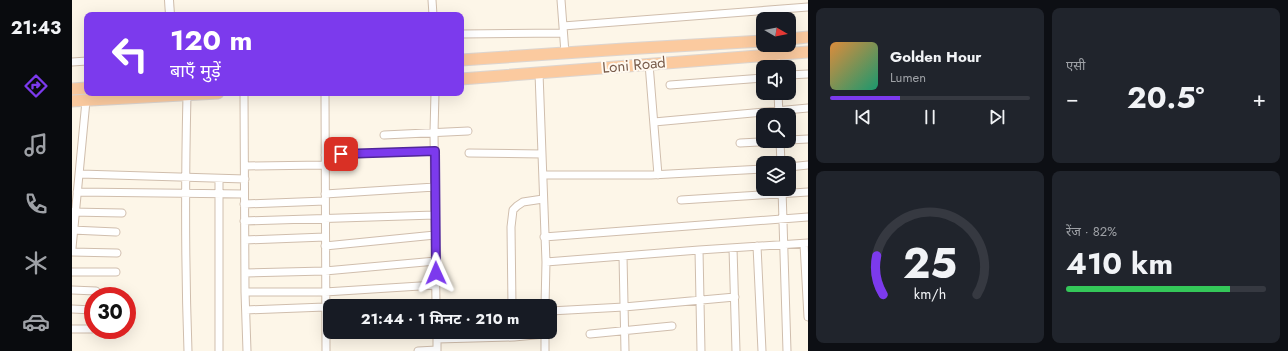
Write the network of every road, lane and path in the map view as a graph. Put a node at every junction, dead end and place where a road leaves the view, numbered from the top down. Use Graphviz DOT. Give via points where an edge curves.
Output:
graph roads {
  1 [pos="169,0"];
  2 [pos="432,0"];
  3 [pos="561,0"];
  4 [pos="808,7"];
  5 [pos="170,12"];
  6 [pos="433,12"];
  7 [pos="563,29"];
  8 [pos="464,34"];
  9 [pos="808,37"];
  10 [pos="796,38"];
  11 [pos="756,41"];
  12 [pos="808,52"];
  13 [pos="565,54"];
  14 [pos="776,54"];
  15 [pos="464,60"];
  16 [pos="776,60"];
  17 [pos="84,61"];
  18 [pos="72,62"];
  19 [pos="649,64"];
  20 [pos="539,73"];
  21 [pos="808,74"];
  22 [pos="796,75"];
  23 [pos="464,79"];
  24 [pos="756,79"];
  25 [pos="670,85"];
  26 [pos="84,88"];
  27 [pos="72,89"];
  28 [pos="103,96"];
  29 [pos="187,96"];
  30 [pos="244,96"];
  31 [pos="325,96"];
  32 [pos="435,96"];
  33 [pos="86,101"];
  34 [pos="72,102"];
  35 [pos="808,108"];
  36 [pos="796,110"];
  37 [pos="756,115"];
  38 [pos="654,122"];
  39 [pos="468,131"];
  40 [pos="434,132"];
  41 [pos="384,135"];
  42 [pos="808,139"];
  43 [pos="796,140"];
  44 [pos="756,142"];
  45 [pos="740,143"];
  46 [pos="435,151"];
  47 [pos="469,153"];
  48 [pos="542,154"];
  49 [pos="325,155"];
  50 [pos="325,165"];
  51 [pos="808,165"];
  52 [pos="245,166"];
  53 [pos="796,166"];
  54 [pos="756,169"];
  55 [pos="80,174"];
  56 [pos="543,175"];
  57 [pos="658,175"];
  58 [pos="185,178"];
  59 [pos="219,179"];
  60 [pos="245,179"];
  61 [pos="435,187"];
  62 [pos="77,192"];
  63 [pos="796,192"];
  64 [pos="808,192"];
  65 [pos="185,193"];
  66 [pos="219,194"];
  67 [pos="244,194"];
  68 [pos="325,194"];
  69 [pos="756,194"];
  70 [pos="782,196"];
  71 [pos="543,199"];
  72 [pos="681,200"];
  73 [pos="325,202"];
  74 [pos="244,204"];
  75 [pos="73,212"];
  76 [pos="122,213"];
  77 [pos="435,215"];
  78 [pos="808,217"];
  79 [pos="325,219"];
  80 [pos="783,219"];
  81 [pos="244,221"];
  82 [pos="73,230"];
  83 [pos="116,232"];
  84 [pos="435,235"];
  85 [pos="325,237"];
  86 [pos="544,238"];
  87 [pos="245,240"];
  88 [pos="806,243"];
  89 [pos="784,245"];
  90 [pos="325,246"];
  91 [pos="758,246"];
  92 [pos="72,248"];
  93 [pos="733,248"];
  94 [pos="699,250"];
  95 [pos="72,252"];
  96 [pos="117,253"];
  97 [pos="623,256"];
  98 [pos="436,260"];
  99 [pos="546,262"];
  100 [pos="325,270"];
  101 [pos="72,272"];
  102 [pos="116,272"];
  103 [pos="245,273"];
  104 [pos="436,285"];
  105 [pos="72,290"];
  106 [pos="84,290"];
  107 [pos="245,292"];
  108 [pos="325,292"];
  109 [pos="734,297"];
  110 [pos="325,299"];
  111 [pos="436,299"];
  112 [pos="512,299"];
  113 [pos="546,299"];
  114 [pos="700,300"];
  115 [pos="323,307"];
  116 [pos="624,307"];
  117 [pos="72,309"];
  118 [pos="84,310"];
  119 [pos="246,310"];
  120 [pos="557,311"];
  121 [pos="808,317"];
  122 [pos="672,326"];
  123 [pos="72,329"];
  124 [pos="84,329"];
  125 [pos="625,330"];
  126 [pos="590,334"];
  127 [pos="327,339"];
  128 [pos="437,339"];
  129 [pos="545,339"];
  130 [pos="437,350"];
  131 [pos="188,351"];
  132 [pos="218,351"];
  133 [pos="247,351"];
  134 [pos="326,351"];
  135 [pos="418,351"];
  136 [pos="545,351"];
  137 [pos="626,351"];
  138 [pos="701,351"];
  139 [pos="736,351"];
  140 [pos="762,351"];
  141 [pos="787,351"];
  1 -- 5 [label="street"];
  2 -- 6 [label="street"];
  3 -- 7 [label="street"];
  4 -- 7 [label="street"];
  7 -- 8 [label="street"];
  7 -- 13 [label="street"];
  9 -- 10 [label="highway"];
  11 -- 13 [label="highway, Loni Road"];
  12 -- 14 [label="highway, Loni Road"];
  13 -- 15 [label="highway, Loni Road"];
  14 -- 16 [label="street"];
  14 -- 19 [label="highway, Loni Road"];
  17 -- 18 [label="street"];
  19 -- 20 [label="highway, Loni Road"];
  19 -- 38 [label="street"];
  20 -- 23 [label="highway, Loni Road"];
  20 -- 48 [label="street"];
  21 -- 22 [label="street"];
  24 -- 25 [label="street"];
  26 -- 27 [label="highway"];
  28 -- 33 [label="highway"];
  29 -- 58 [label="street"];
  30 -- 52 [label="street"];
  31 -- 49 [label="street"];
  32 -- 40 [label="street"];
  33 -- 34 [label="highway"];
  33 -- 55 [label="street"];
  35 -- 36 [label="street"];
  37 -- 38 [label="street"];
  38 -- 57 [label="street"];
  39 -- 40 [label="street"];
  40 -- 41 [label="street"];
  40 -- 46 [label="street"];
  42 -- 43 [label="street"];
  44 -- 45 [label="street"];
  46 -- 49 [label="street"];
  46 -- 61 [label="street"];
  47 -- 48 [label="street"];
  48 -- 56 [label="street"];
  49 -- 50 [label="street"];
  50 -- 52 [label="street"];
  50 -- 68 [label="street"];
  51 -- 53 [label="street"];
  52 -- 60 [label="street"];
  54 -- 57 [label="street"];
  55 -- 58 [label="street"];
  55 -- 62 [label="street"];
  56 -- 57 [label="street"];
  56 -- 71 [label="street"];
  58 -- 59 [label="street"];
  58 -- 65 [label="street"];
  59 -- 60 [label="street"];
  59 -- 66 [label="street"];
  60 -- 67 [label="street"];
  61 -- 68 [label="street"];
  61 -- 77 [label="street"];
  62 -- 65 [label="street"];
  62 -- 75 [label="street"];
  63 -- 64 [label="street"];
  65 -- 66 [label="street"];
  65 -- 131 [label="street"];
  66 -- 67 [label="street"];
  66 -- 132 [label="street"];
  67 -- 74 [label="street"];
  68 -- 73 [label="street"];
  69 -- 72 [label="street"];
  70 -- 80 [label="street"];
  71 -- 86 [label="street"];
  71 -- 112 [label="street" via="523,202 513,210"];
  73 -- 74 [label="street"];
  73 -- 79 [label="street"];
  74 -- 81 [label="street"];
  75 -- 76 [label="street"];
  75 -- 82 [label="street"];
  77 -- 79 [label="street"];
  77 -- 84 [label="street"];
  78 -- 80 [label="street"];
  79 -- 81 [label="street"];
  79 -- 85 [label="street"];
  80 -- 86 [label="street"];
  80 -- 89 [label="street"];
  81 -- 87 [label="street"];
  82 -- 83 [label="street"];
  82 -- 92 [label="street"];
  84 -- 90 [label="street"];
  84 -- 98 [label="street"];
  85 -- 87 [label="street"];
  85 -- 90 [label="street"];
  86 -- 99 [label="street"];
  87 -- 103 [label="street"];
  88 -- 89 [label="street"];
  88 -- 121 [label="street"];
  89 -- 91 [label="street"];
  89 -- 141 [label="street"];
  90 -- 100 [label="street"];
  91 -- 93 [label="street"];
  91 -- 140 [label="street"];
  93 -- 94 [label="street"];
  93 -- 109 [label="street"];
  94 -- 97 [label="street"];
  94 -- 114 [label="street"];
  95 -- 96 [label="street"];
  97 -- 99 [label="street"];
  97 -- 116 [label="street"];
  98 -- 100 [label="street"];
  98 -- 104 [label="street"];
  99 -- 113 [label="street"];
  100 -- 103 [label="street"];
  100 -- 108 [label="street"];
  101 -- 102 [label="street"];
  103 -- 107 [label="street"];
  104 -- 108 [label="street"];
  104 -- 111 [label="street"];
  105 -- 106 [label="street"];
  107 -- 108 [label="street"];
  107 -- 119 [label="street"];
  108 -- 110 [label="street"];
  109 -- 114 [label="street"];
  109 -- 139 [label="street"];
  114 -- 116 [label="street"];
  114 -- 138 [label="street"];
  115 -- 119 [label="street"];
  116 -- 120 [label="street"];
  116 -- 125 [label="street"];
  117 -- 118 [label="street"];
  119 -- 133 [label="street"];
  122 -- 125 [label="street"];
  123 -- 124 [label="street"];
  125 -- 126 [label="street"];
  125 -- 137 [label="street"];
  127 -- 134 [label="street"];
  128 -- 130 [label="street"];
  129 -- 136 [label="street"];
  130 -- 135 [label="street"];
}
